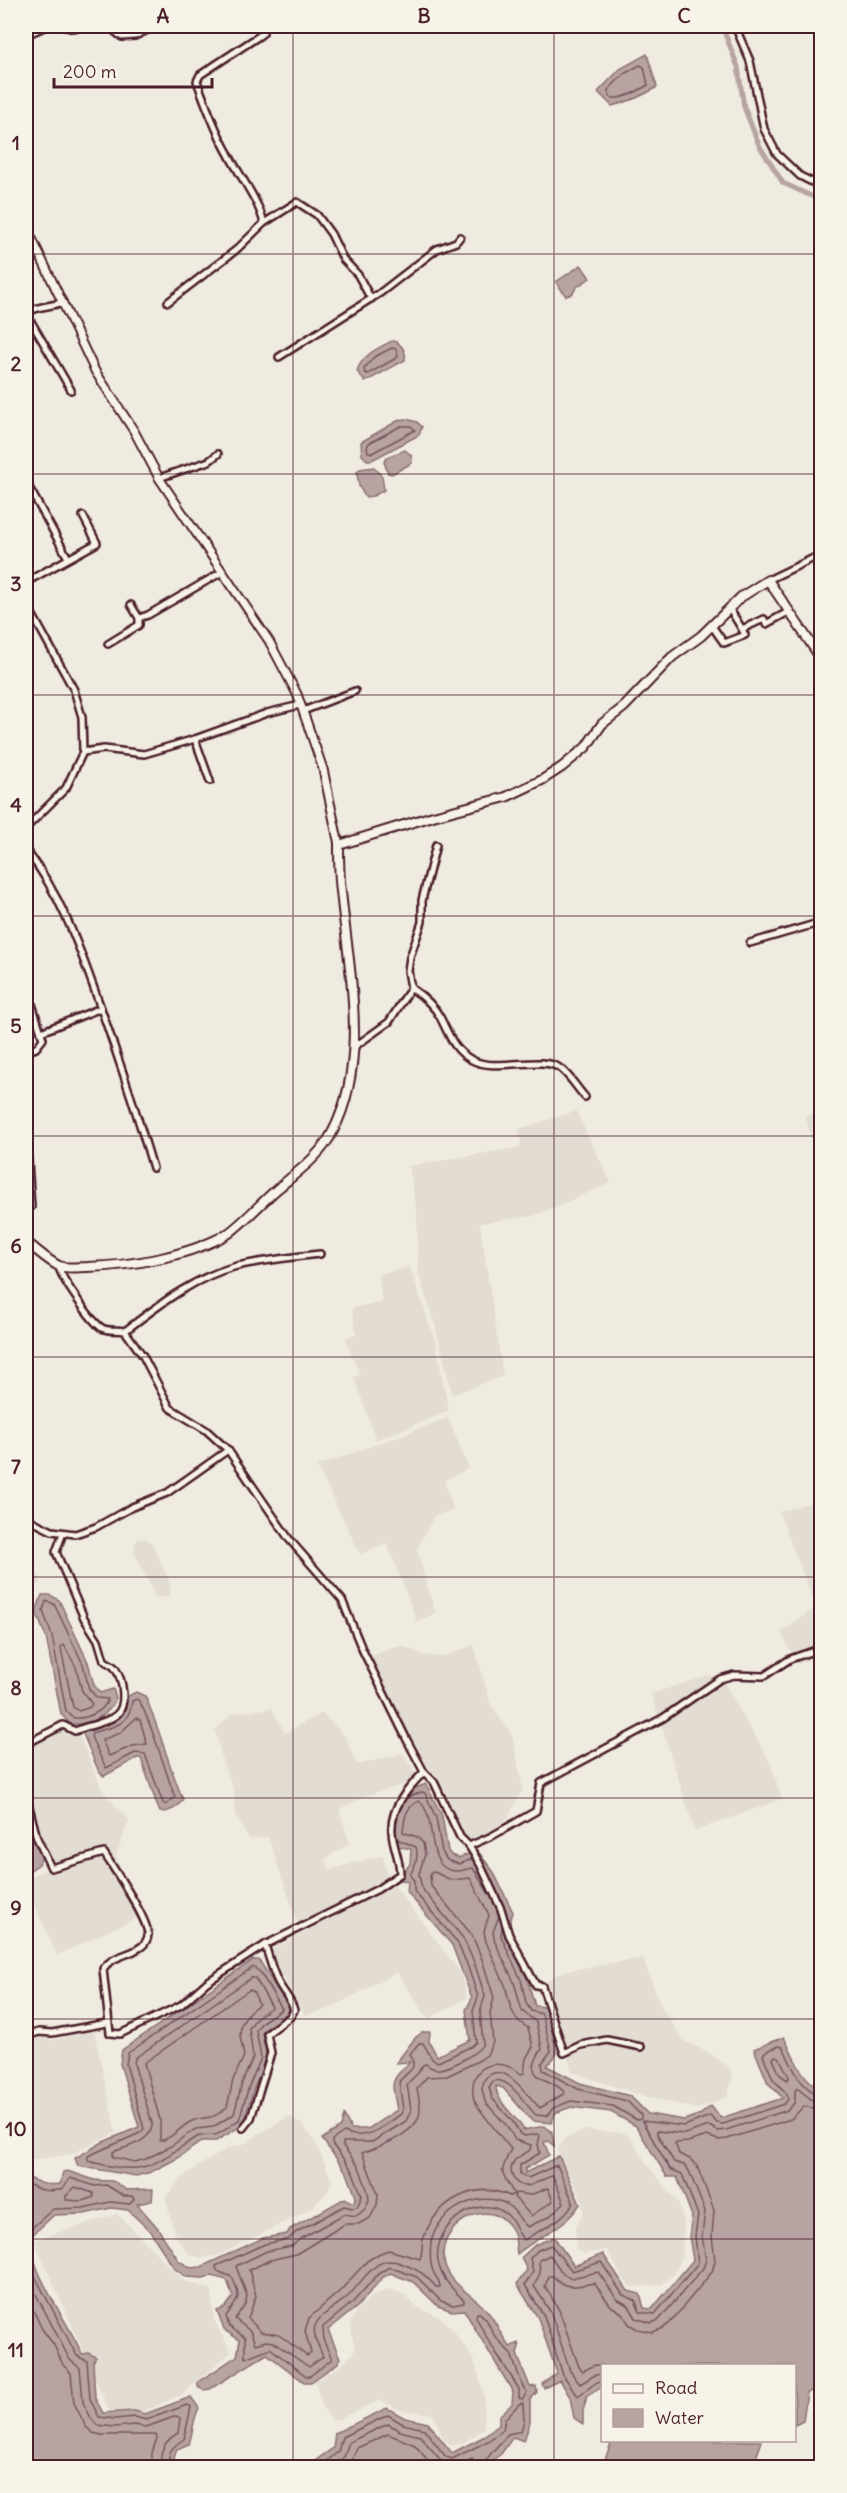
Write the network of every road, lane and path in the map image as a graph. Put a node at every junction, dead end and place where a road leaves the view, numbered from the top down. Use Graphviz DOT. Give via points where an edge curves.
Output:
graph roads {
  1 [pos="47,26"];
  2 [pos="64,26"];
  3 [pos="92,26"];
  4 [pos="108,26"];
  5 [pos="156,26"];
  6 [pos="262,26"];
  7 [pos="735,26"];
  8 [pos="26,34"];
  9 [pos="822,187"];
  10 [pos="264,223"];
  11 [pos="26,226"];
  12 [pos="460,237"];
  13 [pos="371,299"];
  14 [pos="63,302"];
  15 [pos="168,302"];
  16 [pos="26,313"];
  17 [pos="279,357"];
  18 [pos="71,390"];
  19 [pos="218,454"];
  20 [pos="159,478"];
  21 [pos="26,482"];
  22 [pos="83,516"];
  23 [pos="822,554"];
  24 [pos="68,558"];
  25 [pos="222,572"];
  26 [pos="768,580"];
  27 [pos="26,582"];
  28 [pos="26,603"];
  29 [pos="130,605"];
  30 [pos="729,608"];
  31 [pos="790,611"];
  32 [pos="139,618"];
  33 [pos="712,626"];
  34 [pos="742,629"];
  35 [pos="108,644"];
  36 [pos="822,660"];
  37 [pos="355,692"];
  38 [pos="302,708"];
  39 [pos="195,740"];
  40 [pos="83,752"];
  41 [pos="210,782"];
  42 [pos="26,828"];
  43 [pos="339,845"];
  44 [pos="436,845"];
  45 [pos="26,850"];
  46 [pos="822,922"];
  47 [pos="750,943"];
  48 [pos="27,987"];
  49 [pos="411,988"];
  50 [pos="101,1008"];
  51 [pos="41,1032"];
  52 [pos="354,1047"];
  53 [pos="26,1052"];
  54 [pos="585,1097"];
  55 [pos="26,1130"];
  56 [pos="153,1168"];
  57 [pos="31,1207"];
  58 [pos="26,1242"];
  59 [pos="320,1254"];
  60 [pos="59,1266"];
  61 [pos="125,1331"];
  62 [pos="228,1450"];
  63 [pos="26,1518"];
  64 [pos="63,1533"];
  65 [pos="822,1648"];
  66 [pos="26,1744"];
  67 [pos="424,1772"];
  68 [pos="26,1795"];
  69 [pos="469,1846"];
  70 [pos="265,1945"];
  71 [pos="107,2023"];
  72 [pos="26,2036"];
  73 [pos="641,2047"];
  74 [pos="243,2128"];
  1 -- 8 [label="street"];
  2 -- 3 [label="street"];
  4 -- 5 [label="street" via="128,37"];
  6 -- 10 [label="street" via="263,33 200,75 197,81 213,124 255,198"];
  7 -- 9 [label="street" via="750,61 764,129 777,154 800,176"];
  10 -- 13 [label="street" via="297,202 312,211"];
  10 -- 15 [label="street" via="236,250"];
  11 -- 14 [label="street"];
  12 -- 13 [label="street" via="437,249"];
  13 -- 17 [label="street"];
  14 -- 16 [label="street" via="41,305"];
  14 -- 20 [label="street" via="95,371 134,430"];
  16 -- 18 [label="street"];
  19 -- 20 [label="street" via="209,461"];
  20 -- 25 [label="street"];
  21 -- 24 [label="street"];
  22 -- 24 [label="street" via="97,543"];
  23 -- 26 [label="street"];
  24 -- 27 [label="street"];
  25 -- 32 [label="street"];
  25 -- 38 [label="street" via="269,640"];
  26 -- 30 [label="main road" via="757,584"];
  26 -- 31 [label="main road"];
  28 -- 40 [label="street" via="74,690 82,717"];
  29 -- 32 [label="street"];
  30 -- 33 [label="main road"];
  30 -- 34 [label="street"];
  31 -- 34 [label="street" via="766,624 764,619"];
  31 -- 36 [label="main road"];
  32 -- 35 [label="street" via="139,625"];
  33 -- 34 [label="street" via="724,643 744,635"];
  33 -- 43 [label="main road" via="672,657 602,724 586,747 542,780 506,797"];
  37 -- 38 [label="street"];
  38 -- 39 [label="street" via="267,713"];
  38 -- 43 [label="street" via="323,769"];
  39 -- 40 [label="street" via="144,754 104,749"];
  39 -- 41 [label="street"];
  40 -- 42 [label="street" via="66,788"];
  43 -- 52 [label="main road"];
  44 -- 49 [label="street" via="422,900 422,922 410,957"];
  45 -- 50 [label="street" via="44,873 75,936"];
  46 -- 47 [label="street"];
  48 -- 51 [label="street"];
  49 -- 52 [label="street" via="389,1022"];
  49 -- 54 [label="street" via="428,1000 454,1047 473,1061 498,1065 549,1062 561,1069"];
  50 -- 51 [label="street"];
  50 -- 56 [label="street"];
  51 -- 53 [label="street" via="42,1044"];
  52 -- 60 [label="main road" via="341,1111 324,1146 229,1233 142,1262"];
  55 -- 57 [label="street"];
  58 -- 60 [label="main road"];
  59 -- 61 [label="street" via="257,1262 203,1279"];
  60 -- 61 [label="street" via="62,1277 98,1324 108,1330"];
  61 -- 62 [label="street" via="170,1408 206,1430"];
  62 -- 64 [label="street" via="166,1493 96,1527 75,1534"];
  62 -- 67 [label="street" via="288,1539 342,1600 362,1649"];
  63 -- 64 [label="street"];
  64 -- 66 [label="street" via="56,1552 104,1660 115,1667 122,1683 123,1705 116,1716 75,1731 63,1725"];
  65 -- 69 [label="street" via="790,1659 764,1676 720,1679 663,1718 541,1783 536,1811"];
  67 -- 69 [label="street" via="434,1782 460,1837"];
  67 -- 70 [label="street" via="410,1786 393,1815 392,1833 400,1874 378,1889"];
  68 -- 71 [label="street" via="37,1838 51,1868 104,1853 148,1933 140,1948 110,1960 103,1969"];
  69 -- 73 [label="street" via="501,1909 509,1935 536,1985 542,1986 564,2052 607,2040"];
  70 -- 71 [label="street" via="207,1982 181,2005 145,2024 120,2034 110,2033"];
  70 -- 74 [label="street" via="276,1979 294,2010 267,2034 271,2053 251,2118"];
  71 -- 72 [label="street"];
}
